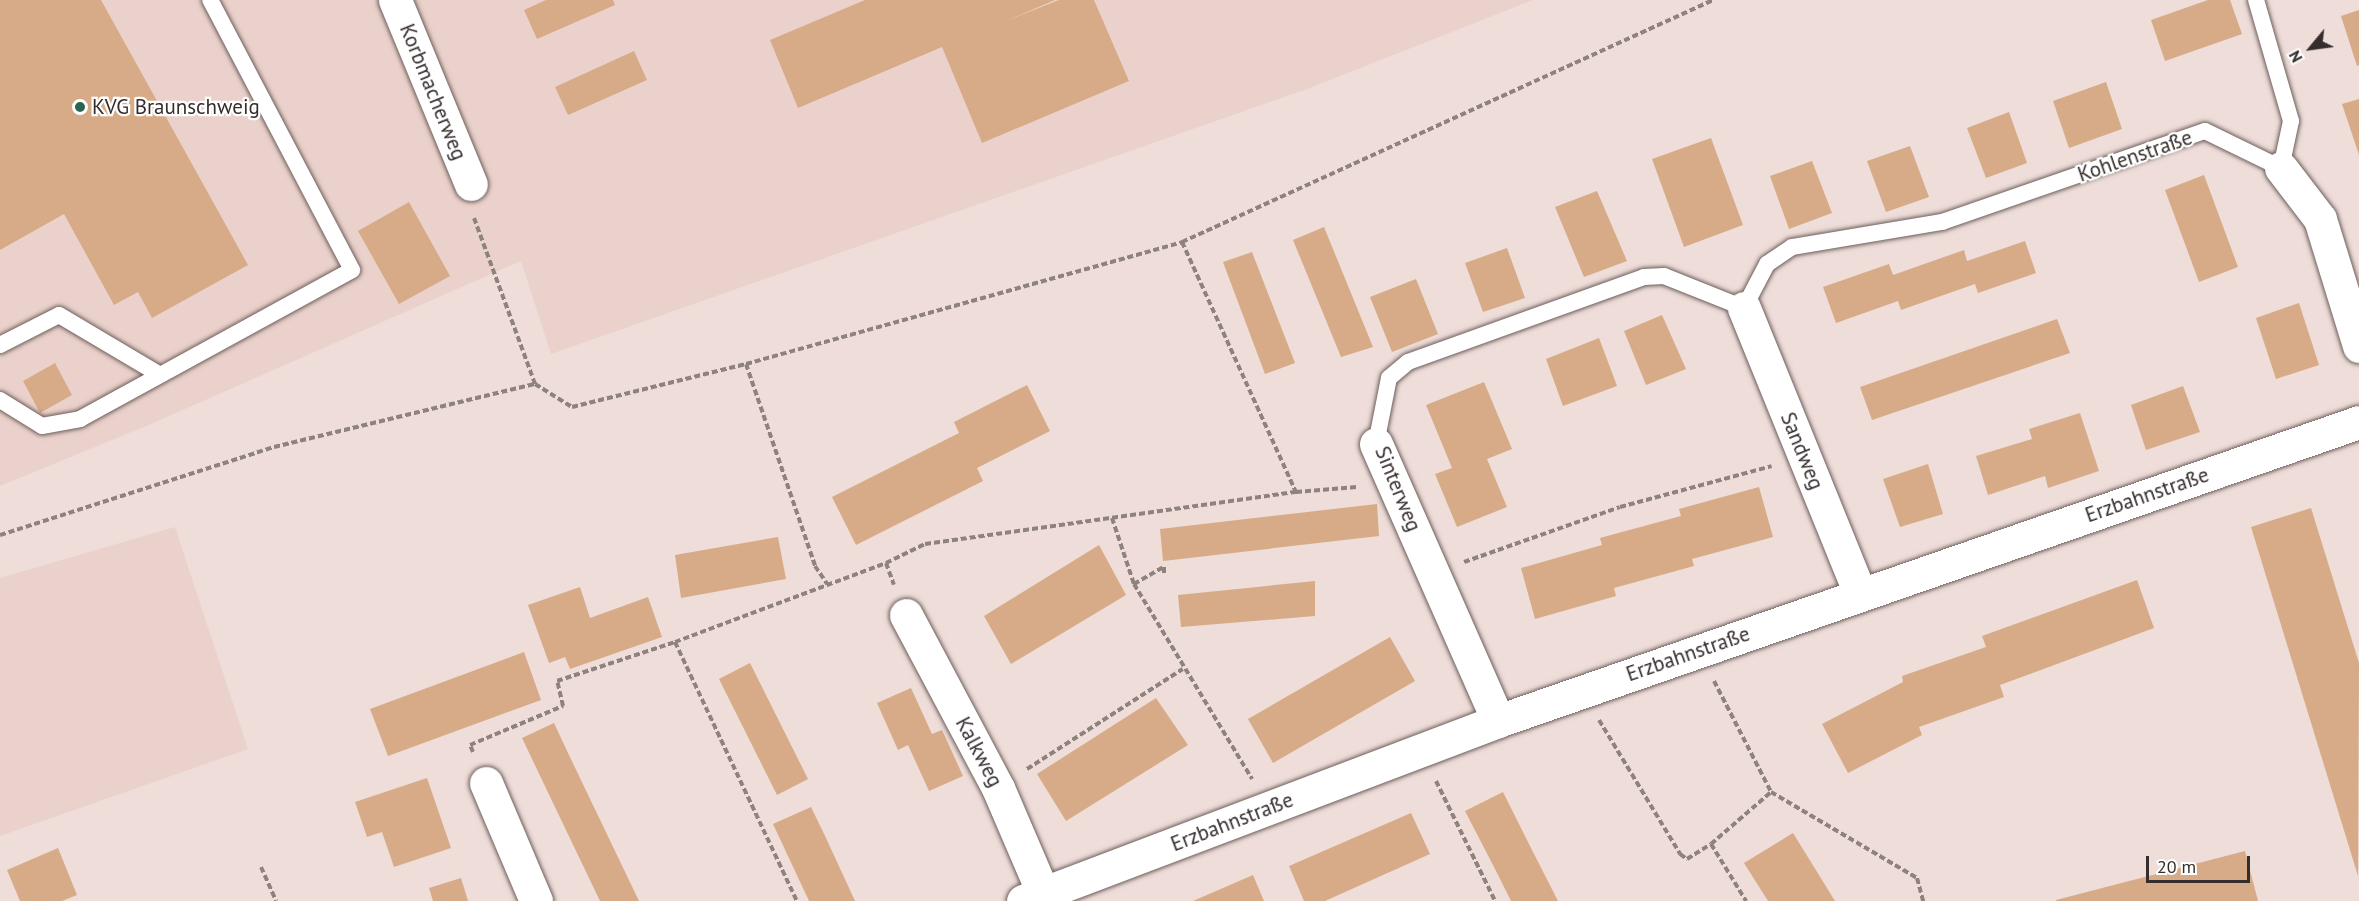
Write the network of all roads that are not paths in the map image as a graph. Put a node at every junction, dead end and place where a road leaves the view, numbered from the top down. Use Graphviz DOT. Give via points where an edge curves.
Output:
graph roads {
  1 [pos="210,0"];
  2 [pos="395,0"];
  3 [pos="2256,0"];
  4 [pos="2281,168"];
  5 [pos="471,184"];
  6 [pos="1744,308"];
  7 [pos="0,345"];
  8 [pos="2359,346"];
  9 [pos="160,375"];
  10 [pos="1,403"];
  11 [pos="2359,422"];
  12 [pos="1376,444"];
  13 [pos="1860,594"];
  14 [pos="906,615"];
  15 [pos="1498,721"];
  16 [pos="486,783"];
  17 [pos="1033,897"];
  18 [pos="536,901"];
  1 -- 9 [label="lane" via="352,270"];
  2 -- 5 [label="street, Korbmacherweg"];
  3 -- 4 [label="lane" via="2291,121"];
  4 -- 6 [label="lane, Kohlenstraße" via="2205,132 1942,222 1792,248 1767,264"];
  4 -- 8 [label="street, Kohlenstraße" via="2320,219"];
  6 -- 12 [label="lane, Sinterweg" via="1664,276 1614,288 1408,362 1389,378"];
  6 -- 13 [label="street, Sandweg"];
  7 -- 9 [label="lane" via="60,315"];
  9 -- 10 [label="lane" via="80,419 42,426"];
  11 -- 13 [label="street, Erzbahnstraße"];
  12 -- 15 [label="street, Sinterweg"];
  13 -- 15 [label="street, Erzbahnstraße"];
  14 -- 17 [label="street, Kalkweg" via="998,788"];
  15 -- 17 [label="street, Erzbahnstraße"];
  16 -- 18 [label="street"];
}
